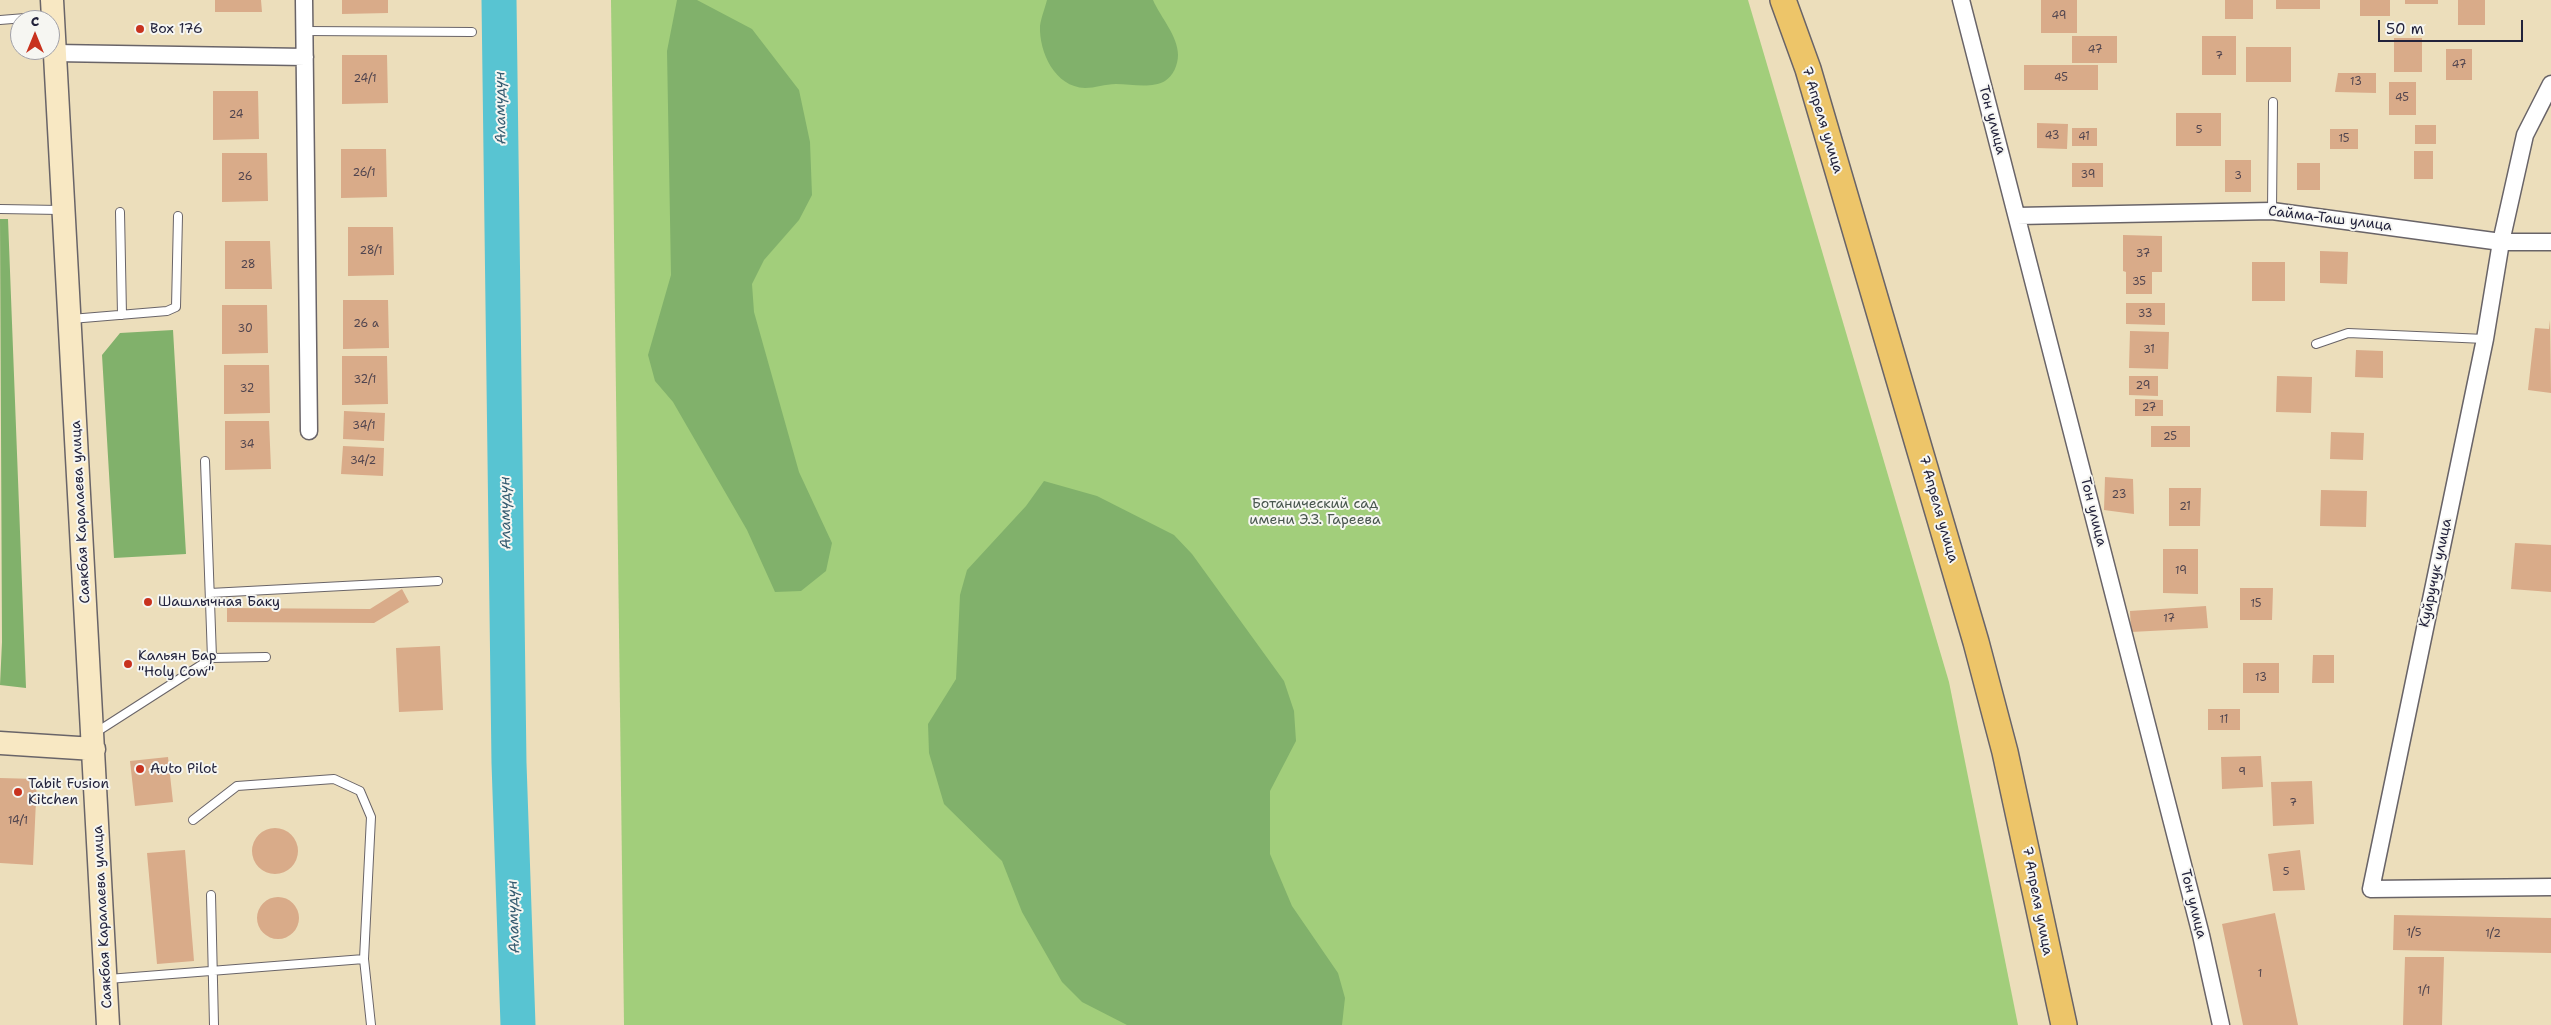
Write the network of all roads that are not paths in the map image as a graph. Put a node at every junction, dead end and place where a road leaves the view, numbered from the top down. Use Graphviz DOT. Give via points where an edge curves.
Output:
graph roads {
  1 [pos="304,0"];
  2 [pos="1783,0"];
  3 [pos="1961,0"];
  4 [pos="52,8"];
  5 [pos="0,20"];
  6 [pos="305,31"];
  7 [pos="472,32"];
  8 [pos="60,53"];
  9 [pos="305,57"];
  10 [pos="55,60"];
  11 [pos="2551,84"];
  12 [pos="2273,102"];
  13 [pos="0,209"];
  14 [pos="63,210"];
  15 [pos="2272,210"];
  16 [pos="120,212"];
  17 [pos="178,216"];
  18 [pos="2017,216"];
  19 [pos="2502,242"];
  20 [pos="2551,242"];
  21 [pos="122,315"];
  22 [pos="70,320"];
  23 [pos="2485,339"];
  24 [pos="2316,344"];
  25 [pos="309,431"];
  26 [pos="205,461"];
  27 [pos="438,581"];
  28 [pos="210,592"];
  29 [pos="266,657"];
  30 [pos="212,658"];
  31 [pos="94,741"];
  32 [pos="0,743"];
  33 [pos="193,820"];
  34 [pos="2551,887"];
  35 [pos="211,895"];
  36 [pos="364,959"];
  37 [pos="213,971"];
  38 [pos="106,979"];
  39 [pos="108,1025"];
  40 [pos="214,1025"];
  41 [pos="371,1025"];
  42 [pos="2064,1025"];
  43 [pos="2220,1025"];
  1 -- 6 [label="street"];
  2 -- 42 [label="main road, 7 Апреля улица" via="1808,69 1976,642 2006,752"];
  3 -- 18 [label="street, Тон улица"];
  4 -- 5 [label="lane"];
  6 -- 7 [label="lane"];
  6 -- 9 [label="street"];
  8 -- 9 [label="street"];
  9 -- 25 [label="street"];
  10 -- 14 [label="main road, Саякбая Каралаева улица"];
  11 -- 19 [label="street, Куйручук улица" via="2525,135"];
  12 -- 15 [label="lane"];
  13 -- 14 [label="lane"];
  14 -- 22 [label="main road, Саякбая Каралаева улица"];
  15 -- 18 [label="street, Сайма-Таш улица"];
  15 -- 19 [label="street, Сайма-Таш улица"];
  16 -- 21 [label="lane"];
  17 -- 21 [label="lane" via="176,307 167,312"];
  18 -- 43 [label="street, Тон улица" via="2198,926"];
  19 -- 20 [label="street, Сайма-Таш улица"];
  19 -- 23 [label="street, Куйручук улица"];
  21 -- 22 [label="lane"];
  22 -- 31 [label="main road, Саякбая Каралаева улица"];
  23 -- 24 [label="lane" via="2348,333"];
  23 -- 34 [label="street, Куйручук улица" via="2370,889"];
  26 -- 28 [label="lane"];
  27 -- 28 [label="lane"];
  28 -- 30 [label="lane"];
  29 -- 30 [label="lane"];
  30 -- 31 [label="lane"];
  31 -- 32 [label="main road"];
  31 -- 38 [label="main road, Саякбая Каралаева улица"];
  33 -- 36 [label="lane" via="237,786 334,780 360,791 370,817"];
  35 -- 37 [label="lane"];
  36 -- 37 [label="lane"];
  36 -- 41 [label="lane"];
  37 -- 38 [label="lane"];
  37 -- 40 [label="lane"];
  38 -- 39 [label="main road, Саякбая Каралаева улица"];
}
